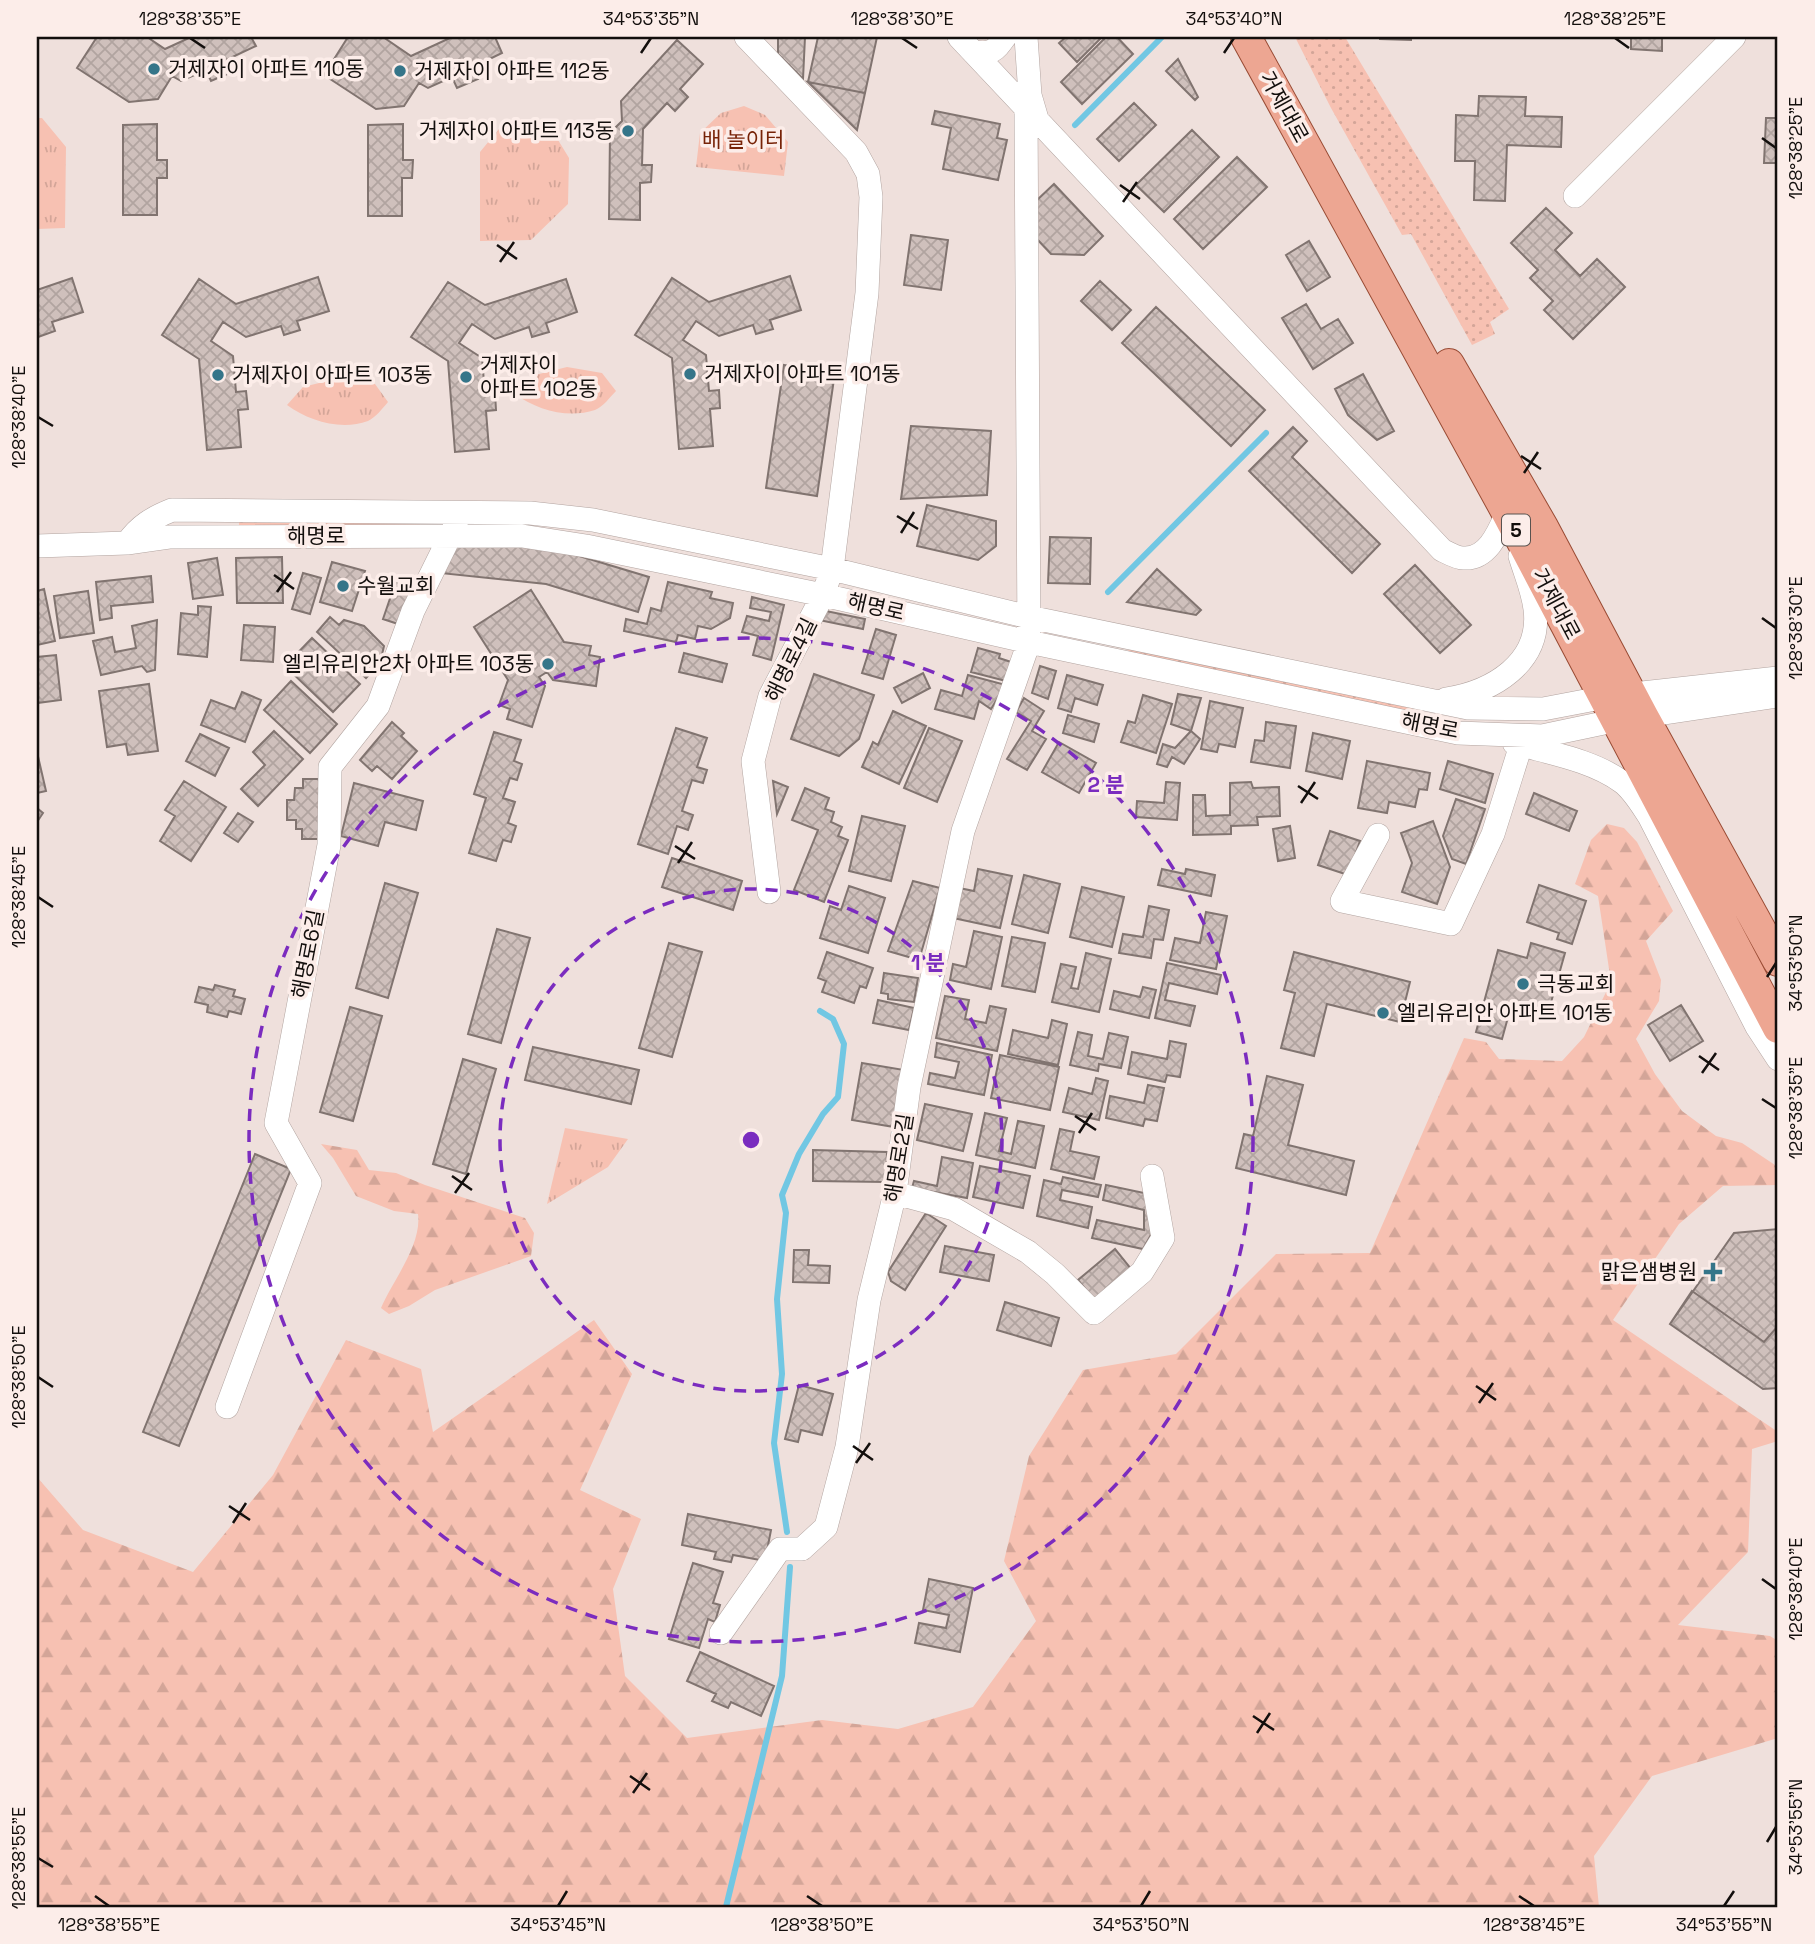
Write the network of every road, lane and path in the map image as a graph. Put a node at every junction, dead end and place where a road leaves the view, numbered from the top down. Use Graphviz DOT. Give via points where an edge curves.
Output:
graph roads {
  1 [pos="746,37"];
  2 [pos="1005,37"];
  3 [pos="1026,37"];
  4 [pos="1246,37"];
  5 [pos="1268,37"];
  6 [pos="1734,37"];
  7 [pos="966,45"];
  8 [pos="1032,116"];
  9 [pos="1575,196"];
  10 [pos="462,511"];
  11 [pos="1507,513"];
  12 [pos="450,535"];
  13 [pos="127,543"];
  14 [pos="37,546"];
  15 [pos="832,569"];
  16 [pos="823,595"];
  17 [pos="1029,617"];
  18 [pos="1029,642"];
  19 [pos="1778,678"];
  20 [pos="1778,696"];
  21 [pos="1431,701"];
  22 [pos="1625,707"];
  23 [pos="1484,735"];
  24 [pos="1521,745"];
  25 [pos="1378,835"];
  26 [pos="769,892"];
  27 [pos="1778,961"];
  28 [pos="1778,1028"];
  29 [pos="1778,1059"];
  30 [pos="1152,1176"];
  31 [pos="895,1193"];
  32 [pos="227,1407"];
  33 [pos="721,1633"];
  1 -- 15 [label="street, 해명로4길" via="856,152 868,174 867,293"];
  2 -- 7 [label="street" via="995,50 985,53"];
  3 -- 8 [label="street, 해명로2길"];
  4 -- 11 [label="main road, 거제대로 / 5"];
  5 -- 22 [label="main road, 거제대로 / 5" via="1543,527"];
  6 -- 9 [label="street"];
  7 -- 8 [label="street"];
  8 -- 11 [label="street" via="1442,550 1464,558 1481,553 1496,538"];
  8 -- 17 [label="street, 해명로2길"];
  10 -- 12 [label="street, 해명로6길"];
  10 -- 13 [label="street, 해명로" via="172,510 153,517"];
  10 -- 15 [label="street, 해명로" via="593,520"];
  11 -- 21 [label="street" via="1535,610 1532,641 1517,667 1491,686"];
  11 -- 22 [label="main road, 거제대로 / 5"];
  12 -- 13 [label="street, 해명로" via="169,537"];
  12 -- 16 [label="street, 해명로" via="522,536 586,546"];
  12 -- 32 [label="street, 해명로6길" via="413,611 378,706 330,767 329,845 276,1123 310,1183"];
  13 -- 14 [label="street, 해명로"];
  15 -- 16 [label="street, 해명로4길"];
  15 -- 17 [label="street, 해명로"];
  16 -- 18 [label="street, 해명로"];
  16 -- 26 [label="street, 해명로4길" via="770,696 753,761"];
  17 -- 18 [label="street, 해명로2길"];
  17 -- 21 [label="street, 해명로"];
  18 -- 23 [label="street, 해명로"];
  18 -- 31 [label="street, 해명로2길" via="963,831 909,1087"];
  19 -- 22 [label="street"];
  20 -- 22 [label="street"];
  21 -- 22 [label="street, 해명로" via="1468,708"];
  22 -- 23 [label="street, 해명로" via="1542,736"];
  22 -- 27 [label="main road, 거제대로 / 5"];
  22 -- 28 [label="main road, 거제대로 / 5"];
  23 -- 24 [label="street"];
  24 -- 25 [label="street" via="1493,834 1451,924 1342,901"];
  24 -- 29 [label="street" via="1603,771 1623,782 1637,798"];
  30 -- 31 [label="street" via="1163,1238 1142,1272 1094,1313 1028,1252 954,1209"];
  31 -- 33 [label="street, 해명로2길" via="869,1300 847,1447 826,1527 802,1549 780,1549"];
}
